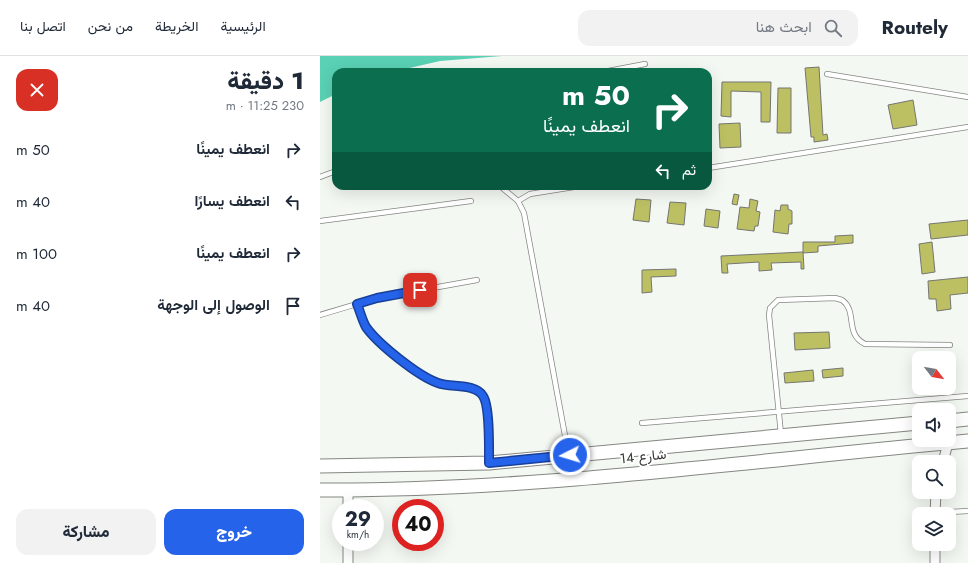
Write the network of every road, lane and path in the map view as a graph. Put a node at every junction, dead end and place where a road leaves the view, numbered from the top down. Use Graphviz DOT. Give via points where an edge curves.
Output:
graph roads {
  1 [pos="646,64"];
  2 [pos="624,68"];
  3 [pos="827,74"];
  4 [pos="968,97"];
  5 [pos="968,127"];
  6 [pos="712,167"];
  7 [pos="332,172"];
  8 [pos="320,177"];
  9 [pos="505,190"];
  10 [pos="550,190"];
  11 [pos="471,201"];
  12 [pos="518,201"];
  13 [pos="320,221"];
  14 [pos="477,280"];
  15 [pos="357,304"];
  16 [pos="320,315"];
  17 [pos="950,345"];
  18 [pos="968,396"];
  19 [pos="778,413"];
  20 [pos="968,419"];
  21 [pos="956,420"];
  22 [pos="642,423"];
  23 [pos="912,424"];
  24 [pos="781,436"];
  25 [pos="968,441"];
  26 [pos="956,442"];
  27 [pos="912,446"];
  28 [pos="570,455"];
  29 [pos="489,463"];
  30 [pos="320,466"];
  31 [pos="573,478"];
  32 [pos="320,490"];
  33 [pos="348,490"];
  34 [pos="348,499"];
  35 [pos="968,511"];
  36 [pos="956,512"];
  37 [pos="348,551"];
  38 [pos="935,551"];
  39 [pos="348,563"];
  40 [pos="935,563"];
  1 -- 2 [label="lane"];
  3 -- 4 [label="lane"];
  5 -- 6 [label="lane"];
  7 -- 8 [label="lane"];
  9 -- 12 [label="lane"];
  10 -- 12 [label="lane" via="526,195"];
  11 -- 13 [label="lane"];
  12 -- 28 [label="lane" via="524,213"];
  14 -- 15 [label="lane"];
  15 -- 16 [label="lane"];
  15 -- 29 [label="lane" via="366,326 374,336 416,370 438,383 475,390 483,396 486,405"];
  17 -- 19 [label="lane" via="865,344 855,336 848,308 842,300 778,300 770,308 769,315"];
  18 -- 19 [label="lane"];
  19 -- 22 [label="lane"];
  19 -- 24 [label="lane"];
  20 -- 21 [label="street"];
  23 -- 24 [label="street, شارع 14"];
  24 -- 28 [label="street, شارع 14"];
  25 -- 26 [label="street, شارع 14"];
  27 -- 31 [label="street, شارع 14"];
  28 -- 29 [label="street, شارع 14"];
  28 -- 31 [label="lane"];
  29 -- 30 [label="street, شارع 14"];
  31 -- 33 [label="street, شارع 14" via="453,487"];
  32 -- 33 [label="street, شارع 14"];
  33 -- 34 [label="street"];
  35 -- 36 [label="lane"];
  37 -- 39 [label="street"];
  38 -- 40 [label="street"];
}
